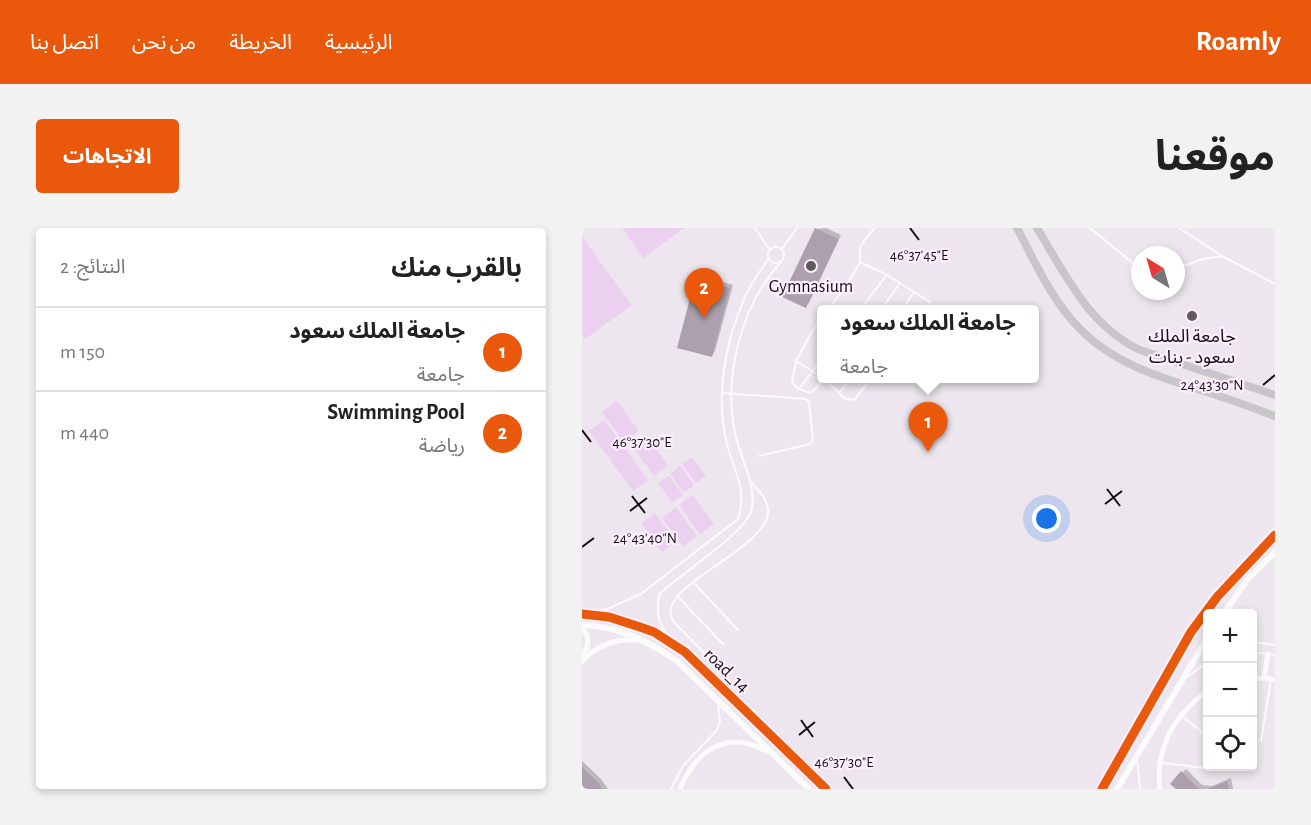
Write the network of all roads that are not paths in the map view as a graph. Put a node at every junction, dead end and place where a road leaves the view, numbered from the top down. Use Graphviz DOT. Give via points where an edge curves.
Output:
graph roads {
  1 [pos="755,228"];
  2 [pos="797,228"];
  3 [pos="875,228"];
  4 [pos="1017,228"];
  5 [pos="1037,228"];
  6 [pos="1090,228"];
  7 [pos="1179,228"];
  8 [pos="782,249"];
  9 [pos="770,250"];
  10 [pos="1222,256"];
  11 [pos="769,258"];
  12 [pos="781,262"];
  13 [pos="860,262"];
  14 [pos="1131,262"];
  15 [pos="1185,266"];
  16 [pos="887,275"];
  17 [pos="900,283"];
  18 [pos="1275,284"];
  19 [pos="915,291"];
  20 [pos="831,305"];
  21 [pos="863,305"];
  22 [pos="883,305"];
  23 [pos="905,305"];
  24 [pos="930,305"];
  25 [pos="817,325"];
  26 [pos="796,361"];
  27 [pos="817,365"];
  28 [pos="812,371"];
  29 [pos="817,374"];
  30 [pos="819,383"];
  31 [pos="828,383"];
  32 [pos="847,383"];
  33 [pos="868,383"];
  34 [pos="799,389"];
  35 [pos="722,393"];
  36 [pos="732,393"];
  37 [pos="839,393"];
  38 [pos="1275,395"];
  39 [pos="1275,416"];
  40 [pos="759,456"];
  41 [pos="749,479"];
  42 [pos="1275,535"];
  43 [pos="1275,552"];
  44 [pos="694,582"];
  45 [pos="677,596"];
  46 [pos="1233,601"];
  47 [pos="1227,609"];
  48 [pos="1232,609"];
  49 [pos="582,613"];
  50 [pos="582,626"];
  51 [pos="738,630"];
  52 [pos="644,640"];
  53 [pos="1257,643"];
  54 [pos="723,644"];
  55 [pos="1203,645"];
  56 [pos="1275,645"];
  57 [pos="681,650"];
  58 [pos="1257,653"];
  59 [pos="582,655"];
  60 [pos="1272,655"];
  61 [pos="707,656"];
  62 [pos="582,661"];
  63 [pos="1206,663"];
  64 [pos="1264,678"];
  65 [pos="1257,679"];
  66 [pos="1273,680"];
  67 [pos="1178,684"];
  68 [pos="706,687"];
  69 [pos="1203,694"];
  70 [pos="1181,715"];
  71 [pos="1203,733"];
  72 [pos="1261,741"];
  73 [pos="1137,756"];
  74 [pos="776,757"];
  75 [pos="1160,763"];
  76 [pos="1203,768"];
  77 [pos="671,789"];
  78 [pos="680,789"];
  79 [pos="809,789"];
  80 [pos="826,789"];
  81 [pos="1102,789"];
  82 [pos="1117,789"];
  83 [pos="1140,789"];
  84 [pos="1160,789"];
  1 -- 9 [label="lane"];
  2 -- 8 [label="lane"];
  3 -- 13 [label="lane" via="860,248"];
  4 -- 39 [label="main road" via="1055,296 1079,329 1104,349 1147,373"];
  5 -- 38 [label="main road" via="1074,291 1126,343"];
  6 -- 14 [label="lane"];
  7 -- 10 [label="lane"];
  8 -- 9 [label="lane"];
  8 -- 12 [label="lane"];
  9 -- 11 [label="lane"];
  10 -- 15 [label="lane"];
  10 -- 18 [label="lane"];
  11 -- 12 [label="lane"];
  11 -- 35 [label="lane" via="746,295 732,331"];
  12 -- 36 [label="lane" via="768,276 747,316 735,356"];
  13 -- 16 [label="lane"];
  13 -- 20 [label="lane"];
  16 -- 17 [label="lane"];
  16 -- 21 [label="lane"];
  17 -- 19 [label="lane"];
  17 -- 22 [label="lane"];
  19 -- 23 [label="lane"];
  19 -- 24 [label="lane"];
  25 -- 26 [label="lane"];
  26 -- 28 [label="lane"];
  26 -- 34 [label="lane" via="792,382"];
  27 -- 28 [label="lane"];
  28 -- 29 [label="lane"];
  28 -- 34 [label="lane"];
  30 -- 34 [label="lane" via="811,393"];
  31 -- 37 [label="lane"];
  32 -- 37 [label="lane"];
  33 -- 37 [label="lane" via="854,400"];
  35 -- 36 [label="lane"];
  35 -- 49 [label="lane" via="727,446 742,495 738,519 641,594 607,609"];
  36 -- 40 [label="lane" via="809,402 813,440 810,444"];
  36 -- 41 [label="lane" via="735,436"];
  41 -- 44 [label="lane" via="766,500 768,511 762,528"];
  41 -- 57 [label="lane" via="753,500 739,531 659,594 658,619"];
  42 -- 81 [label="street" via="1217,597 1191,632"];
  43 -- 46 [label="street"];
  44 -- 45 [label="lane"];
  44 -- 51 [label="lane"];
  45 -- 54 [label="lane"];
  45 -- 61 [label="lane" via="671,603 670,615"];
  46 -- 47 [label="street"];
  46 -- 48 [label="lane"];
  49 -- 57 [label="street, road_14" via="609,617 654,632"];
  50 -- 52 [label="street" via="618,631"];
  50 -- 59 [label="street" via="588,641"];
  52 -- 62 [label="street" via="607,643"];
  52 -- 68 [label="street" via="677,661"];
  53 -- 56 [label="lane"];
  55 -- 67 [label="street"];
  57 -- 80 [label="street, road_14"];
  58 -- 60 [label="lane"];
  60 -- 64 [label="street"];
  63 -- 67 [label="lane"];
  64 -- 65 [label="street"];
  64 -- 66 [label="street"];
  66 -- 72 [label="lane"];
  67 -- 73 [label="street"];
  68 -- 74 [label="street"];
  68 -- 77 [label="lane" via="719,706 717,730 683,766"];
  69 -- 70 [label="street"];
  70 -- 71 [label="lane"];
  70 -- 75 [label="street" via="1167,738"];
  73 -- 82 [label="street"];
  73 -- 83 [label="lane"];
  74 -- 78 [label="street" via="757,746 736,741 715,746 699,758"];
  74 -- 79 [label="street"];
  75 -- 76 [label="lane"];
  75 -- 84 [label="street"];
}
